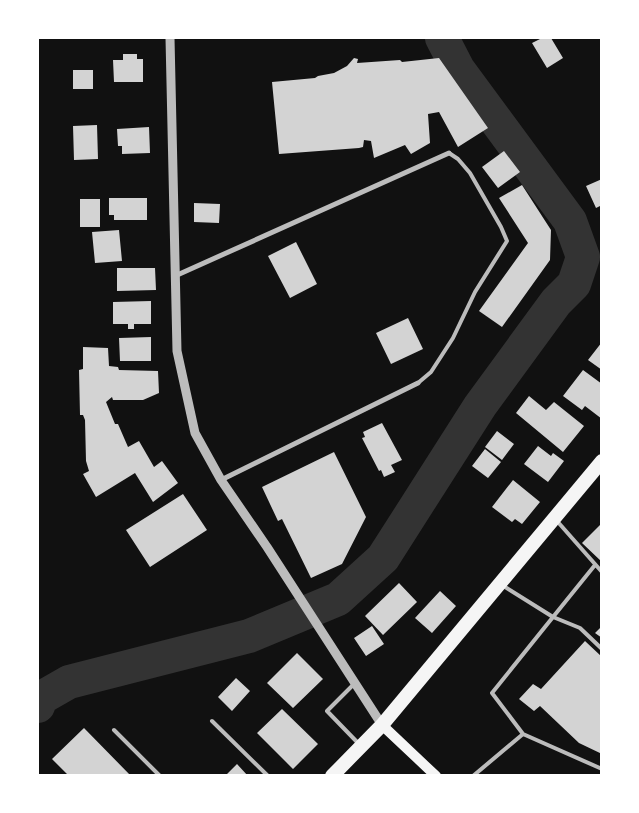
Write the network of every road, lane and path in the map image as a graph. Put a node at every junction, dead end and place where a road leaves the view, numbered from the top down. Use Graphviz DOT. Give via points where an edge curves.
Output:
graph roads {
  1 [pos="170,38"];
  2 [pos="449,153"];
  3 [pos="175,277"];
  4 [pos="418,383"];
  5 [pos="602,461"];
  6 [pos="221,480"];
  7 [pos="554,517"];
  8 [pos="594,566"];
  9 [pos="602,572"];
  10 [pos="500,583"];
  11 [pos="553,617"];
  12 [pos="602,649"];
  13 [pos="355,683"];
  14 [pos="212,721"];
  15 [pos="382,725"];
  16 [pos="114,730"];
  17 [pos="522,734"];
  18 [pos="361,746"];
  19 [pos="602,769"];
  20 [pos="160,776"];
  21 [pos="268,776"];
  22 [pos="332,776"];
  23 [pos="436,776"];
  24 [pos="473,776"];
  1 -- 3 [label="street"];
  2 -- 3 [label="street"];
  2 -- 4 [label="lane" via="470,173 507,241 448,345 431,372"];
  3 -- 6 [label="street" via="177,351 195,433"];
  4 -- 6 [label="street"];
  5 -- 7 [label="highway"];
  6 -- 13 [label="street"];
  7 -- 8 [label="lane"];
  7 -- 10 [label="highway"];
  8 -- 9 [label="lane"];
  8 -- 11 [label="lane"];
  10 -- 11 [label="lane"];
  10 -- 15 [label="highway"];
  11 -- 12 [label="lane" via="580,628"];
  11 -- 17 [label="lane" via="492,693"];
  13 -- 15 [label="street"];
  13 -- 18 [label="lane" via="327,711"];
  14 -- 21 [label="lane"];
  15 -- 18 [label="highway"];
  15 -- 23 [label="main road"];
  16 -- 20 [label="lane"];
  17 -- 19 [label="lane"];
  17 -- 24 [label="lane"];
  18 -- 22 [label="highway"];
}
